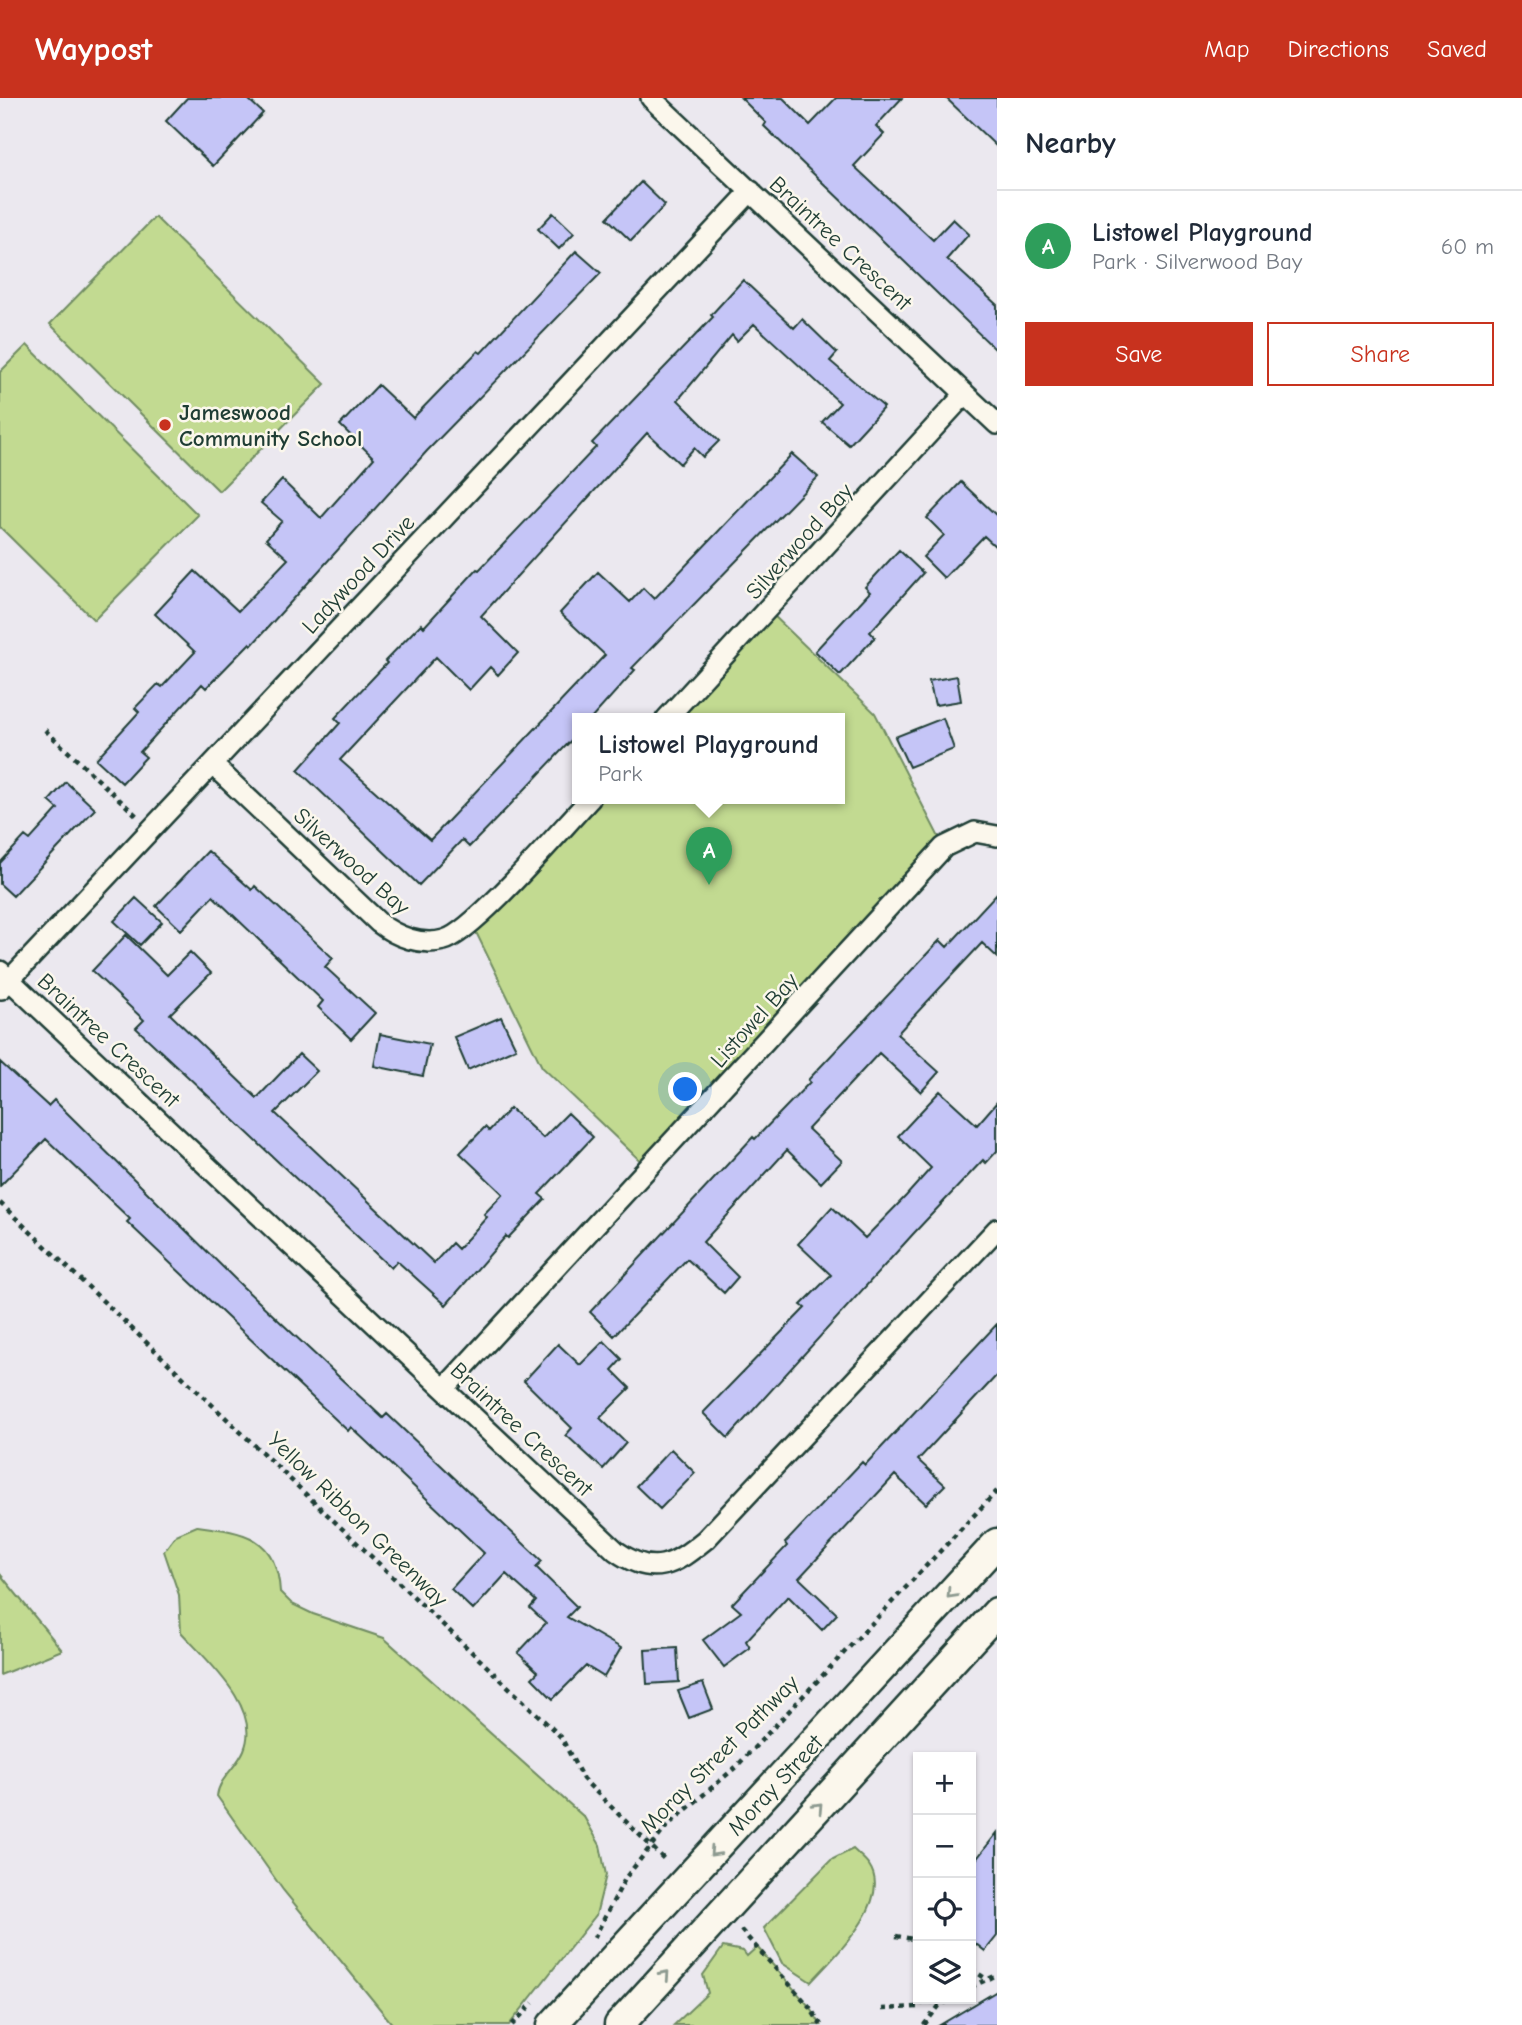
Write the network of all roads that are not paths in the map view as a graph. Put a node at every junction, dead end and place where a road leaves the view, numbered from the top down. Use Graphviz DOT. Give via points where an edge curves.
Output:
graph roads {
  1 [pos="651,98"];
  2 [pos="751,191"];
  3 [pos="965,394"];
  4 [pos="997,424"];
  5 [pos="672,713"];
  6 [pos="213,765"];
  7 [pos="585,804"];
  8 [pos="997,836"];
  9 [pos="3,980"];
  10 [pos="997,1229"];
  11 [pos="444,1389"];
  12 [pos="997,1543"];
  13 [pos="997,1612"];
  14 [pos="552,2025"];
  15 [pos="619,2025"];
  1 -- 2 [label="street, Braintree Crescent"];
  2 -- 3 [label="street, Braintree Crescent"];
  2 -- 6 [label="street, Ladywood Drive"];
  3 -- 4 [label="street, Braintree Crescent"];
  3 -- 5 [label="street, Silverwood Bay"];
  6 -- 7 [label="street, Silverwood Bay" via="379,923 414,940 444,940 472,924"];
  6 -- 9 [label="street, Ladywood Drive"];
  8 -- 11 [label="street, Listowel Bay" via="975,832 944,847"];
  9 -- 11 [label="street, Braintree Crescent"];
  10 -- 11 [label="street, Braintree Crescent" via="706,1539 671,1564 643,1566 616,1551"];
  12 -- 14 [label="street, Moray Street, one-way"];
  15 -- 13 [label="street, Moray Street, one-way"];
}
